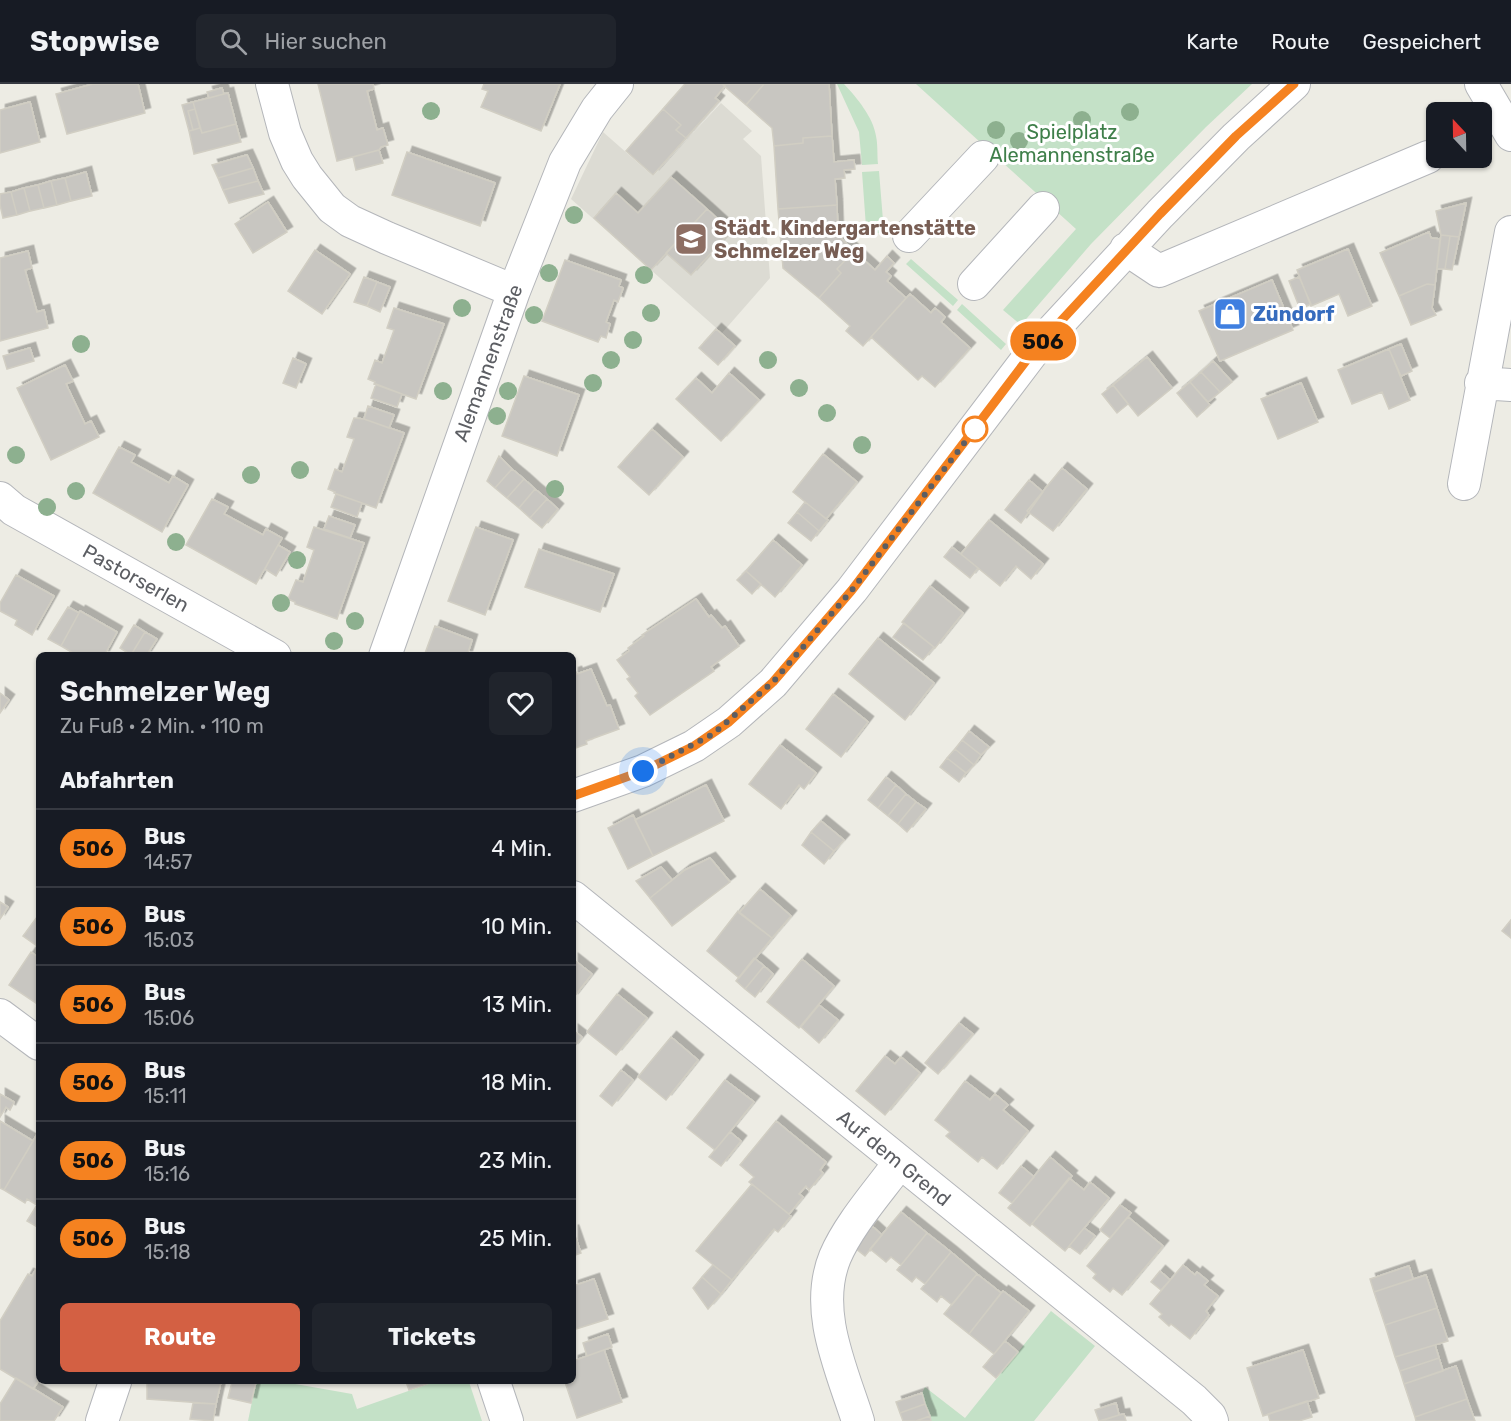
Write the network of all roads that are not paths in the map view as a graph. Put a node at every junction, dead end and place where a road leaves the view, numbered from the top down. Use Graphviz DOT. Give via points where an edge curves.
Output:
graph roads {
  1 [pos="272,84"];
  2 [pos="617,84"];
  3 [pos="1294,84"];
  4 [pos="1481,84"];
  5 [pos="1511,135"];
  6 [pos="983,157"];
  7 [pos="1426,158"];
  8 [pos="1043,208"];
  9 [pos="1511,232"];
  10 [pos="909,236"];
  11 [pos="1126,249"];
  12 [pos="974,284"];
  13 [pos="514,291"];
  14 [pos="1496,384"];
  15 [pos="1464,484"];
  16 [pos="0,498"];
  17 [pos="268,652"];
  18 [pos="386,652"];
  19 [pos="576,795"];
  20 [pos="576,899"];
  21 [pos="0,1015"];
  22 [pos="36,1042"];
  23 [pos="900,1162"];
  24 [pos="114,1384"];
  25 [pos="495,1384"];
  26 [pos="102,1421"];
  27 [pos="507,1421"];
  28 [pos="858,1421"];
  29 [pos="1212,1421"];
  1 -- 13 [label="street" via="297,161 332,208 387,238"];
  2 -- 13 [label="street, Alemannenstraße" via="565,162"];
  3 -- 11 [label="street" via="1236,136"];
  4 -- 5 [label="street"];
  6 -- 10 [label="street"];
  7 -- 11 [label="street" via="1159,271"];
  8 -- 12 [label="street"];
  9 -- 14 [label="street"];
  11 -- 19 [label="street" via="1035,349 852,590 773,682 729,722 694,746 643,771"];
  13 -- 18 [label="street, Alemannenstraße"];
  14 -- 15 [label="street"];
  16 -- 17 [label="street, Pastorserlen" via="14,510"];
  20 -- 23 [label="street, Auf dem Grend"];
  21 -- 22 [label="street"];
  23 -- 28 [label="street" via="850,1230 835,1257 829,1280 833,1341"];
  23 -- 29 [label="street, Auf dem Grend" via="1194,1400"];
  24 -- 26 [label="street"];
  25 -- 27 [label="street"];
}
